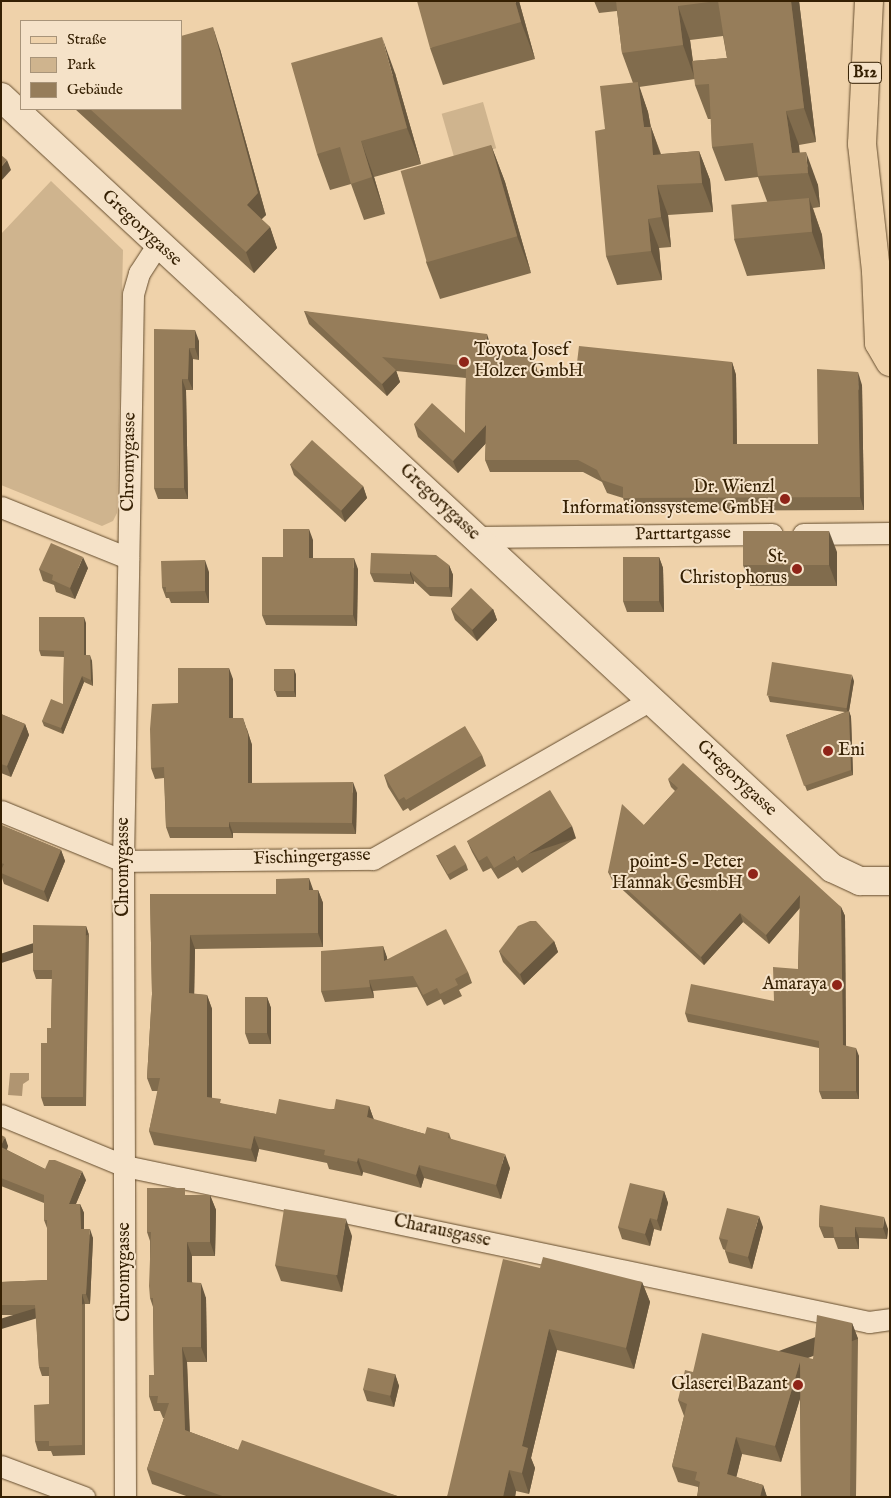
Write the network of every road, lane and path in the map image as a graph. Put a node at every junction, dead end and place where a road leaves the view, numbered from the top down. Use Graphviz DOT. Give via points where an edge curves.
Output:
graph roads {
  1 [pos="868,1"];
  2 [pos="1,97"];
  3 [pos="158,244"];
  4 [pos="890,362"];
  5 [pos="1,507"];
  6 [pos="890,533"];
  7 [pos="476,537"];
  8 [pos="128,558"];
  9 [pos="651,700"];
  10 [pos="1,811"];
  11 [pos="123,861"];
  12 [pos="890,881"];
  13 [pos="1,1115"];
  14 [pos="125,1166"];
  15 [pos="890,1319"];
  16 [pos="1,1466"];
  17 [pos="84,1497"];
  18 [pos="125,1497"];
  1 -- 4 [label="main road, B12" via="862,144 876,271 878,343"];
  2 -- 3 [label="street, Gregorygasse"];
  3 -- 7 [label="street, Gregorygasse"];
  3 -- 8 [label="street, Chromygasse" via="139,273 133,294"];
  5 -- 8 [label="street"];
  6 -- 7 [label="street, Parttartgasse"];
  7 -- 9 [label="street, Gregorygasse"];
  8 -- 11 [label="street, Chromygasse"];
  9 -- 11 [label="street, Fischingergasse" via="373,859"];
  9 -- 12 [label="street, Gregorygasse" via="832,868 860,881"];
  10 -- 11 [label="street, Fischingergasse"];
  11 -- 14 [label="street, Chromygasse"];
  13 -- 14 [label="street, Charausgasse"];
  14 -- 15 [label="street, Charausgasse" via="869,1322"];
  14 -- 18 [label="street, Chromygasse"];
  16 -- 17 [label="street"];
}
